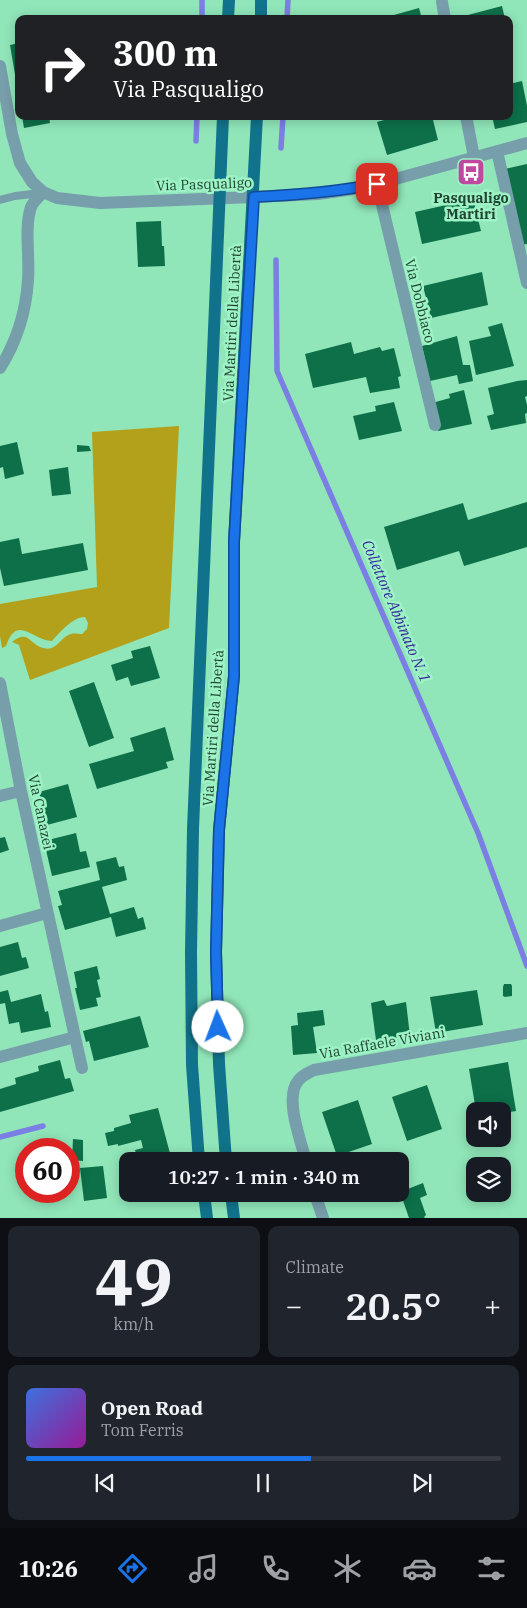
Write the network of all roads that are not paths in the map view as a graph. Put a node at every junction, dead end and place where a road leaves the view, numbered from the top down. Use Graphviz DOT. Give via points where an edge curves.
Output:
graph roads {
  1 [pos="228,0"];
  2 [pos="262,0"];
  3 [pos="442,2"];
  4 [pos="228,15"];
  5 [pos="261,15"];
  6 [pos="445,15"];
  7 [pos="0,66"];
  8 [pos="223,120"];
  9 [pos="257,120"];
  10 [pos="467,120"];
  11 [pos="527,143"];
  12 [pos="496,151"];
  13 [pos="474,157"];
  14 [pos="377,184"];
  15 [pos="43,192"];
  16 [pos="254,197"];
  17 [pos="219,198"];
  18 [pos="0,200"];
  19 [pos="527,283"];
  20 [pos="0,368"];
  21 [pos="435,425"];
  22 [pos="0,683"];
  23 [pos="3,718"];
  24 [pos="21,791"];
  25 [pos="0,796"];
  26 [pos="47,913"];
  27 [pos="0,926"];
  28 [pos="527,1033"];
  29 [pos="74,1037"];
  30 [pos="0,1057"];
  31 [pos="82,1068"];
  32 [pos="199,1152"];
  33 [pos="225,1152"];
  34 [pos="304,1152"];
  35 [pos="205,1202"];
  36 [pos="232,1202"];
  37 [pos="317,1202"];
  38 [pos="207,1218"];
  39 [pos="234,1218"];
  40 [pos="323,1218"];
  1 -- 4 [label="main road"];
  2 -- 5 [label="main road"];
  3 -- 6 [label="street"];
  7 -- 15 [label="street" via="20,163"];
  8 -- 17 [label="main road, Via Martiri della Libertà"];
  9 -- 16 [label="main road, Via Martiri della Libertà"];
  10 -- 13 [label="street"];
  11 -- 12 [label="street, Via Pasqualigo"];
  12 -- 13 [label="street, Via Pasqualigo"];
  12 -- 19 [label="street"];
  13 -- 14 [label="street, Via Pasqualigo"];
  14 -- 16 [label="street, Via Pasqualigo" via="318,194"];
  14 -- 21 [label="street, Via Dobbiaco"];
  15 -- 17 [label="street, Via Pasqualigo" via="57,198 100,203"];
  15 -- 18 [label="lane"];
  15 -- 20 [label="street" via="32,205 29,219 28,280 21,322"];
  16 -- 17 [label="street, Via Pasqualigo"];
  16 -- 33 [label="main road, Via Martiri della Libertà" via="234,542 234,676 219,830 216,952"];
  17 -- 32 [label="main road, Via Martiri della Libertà" via="193,829 192,1066"];
  22 -- 23 [label="street, Via Canazei"];
  23 -- 24 [label="street, Via Canazei"];
  24 -- 25 [label="street"];
  24 -- 26 [label="street, Via Canazei"];
  26 -- 27 [label="street"];
  26 -- 29 [label="street, Via Canazei"];
  28 -- 34 [label="street, Via Raffaele Viviani" via="304,1074 293,1090 292,1100"];
  29 -- 30 [label="street"];
  29 -- 31 [label="street, Via Canazei"];
  35 -- 38 [label="main road"];
  36 -- 39 [label="main road"];
  37 -- 40 [label="street"];
}
